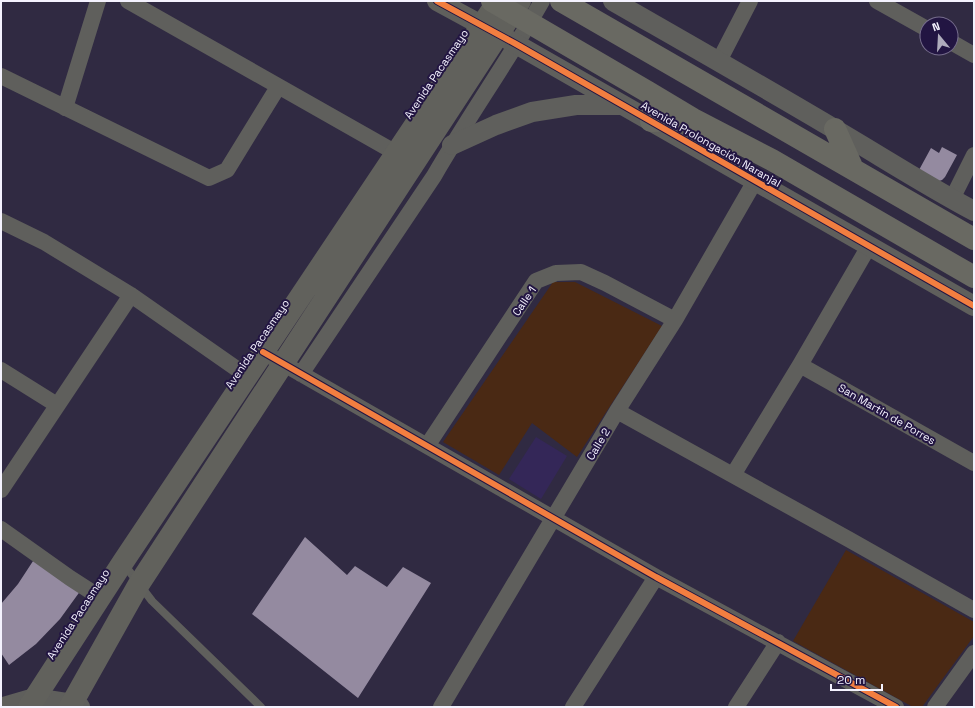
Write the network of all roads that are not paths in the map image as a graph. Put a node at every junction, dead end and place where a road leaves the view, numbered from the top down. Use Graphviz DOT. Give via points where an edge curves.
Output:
graph roads {
  1 [pos="98,1"];
  2 [pos="128,1"];
  3 [pos="437,1"];
  4 [pos="542,1"];
  5 [pos="561,1"];
  6 [pos="613,1"];
  7 [pos="750,1"];
  8 [pos="877,1"];
  9 [pos="893,5"];
  10 [pos="508,7"];
  11 [pos="919,23"];
  12 [pos="499,35"];
  13 [pos="959,47"];
  14 [pos="974,55"];
  15 [pos="719,61"];
  16 [pos="1,76"];
  17 [pos="278,87"];
  18 [pos="622,104"];
  19 [pos="65,108"];
  20 [pos="693,119"];
  21 [pos="651,121"];
  22 [pos="835,129"];
  23 [pos="452,145"];
  24 [pos="974,155"];
  25 [pos="405,158"];
  26 [pos="853,169"];
  27 [pos="434,176"];
  28 [pos="755,181"];
  29 [pos="952,199"];
  30 [pos="974,211"];
  31 [pos="1,221"];
  32 [pos="974,239"];
  33 [pos="869,246"];
  34 [pos="974,277"];
  35 [pos="131,295"];
  36 [pos="974,306"];
  37 [pos="675,320"];
  38 [pos="263,352"];
  39 [pos="800,364"];
  40 [pos="292,369"];
  41 [pos="1,370"];
  42 [pos="247,376"];
  43 [pos="57,405"];
  44 [pos="617,411"];
  45 [pos="427,446"];
  46 [pos="974,463"];
  47 [pos="733,475"];
  48 [pos="1,490"];
  49 [pos="554,518"];
  50 [pos="1,529"];
  51 [pos="123,562"];
  52 [pos="656,577"];
  53 [pos="139,584"];
  54 [pos="101,598"];
  55 [pos="974,610"];
  56 [pos="778,642"];
  57 [pos="974,653"];
  58 [pos="32,703"];
  59 [pos="74,706"];
  60 [pos="3,707"];
  61 [pos="261,707"];
  62 [pos="441,707"];
  63 [pos="573,707"];
  64 [pos="736,707"];
  65 [pos="896,707"];
  66 [pos="935,707"];
  1 -- 19 [label="street"];
  2 -- 17 [label="street"];
  3 -- 12 [label="street, Avenida Prolongación Naranjal"];
  4 -- 10 [label="street, Avenida Pacasmayo"];
  5 -- 26 [label="main road"];
  6 -- 15 [label="street"];
  7 -- 15 [label="street"];
  8 -- 9 [label="street"];
  9 -- 11 [label="street"];
  10 -- 12 [label="main road, Avenida Pacasmayo"];
  10 -- 12 [label="street, Avenida Pacasmayo"];
  10 -- 20 [label="main road, Avenida Prolongación Naranjal"];
  12 -- 18 [label="street, Avenida Prolongación Naranjal"];
  12 -- 23 [label="street, Avenida Pacasmayo"];
  12 -- 25 [label="main road, Avenida Pacasmayo"];
  13 -- 14 [label="street"];
  15 -- 22 [label="street"];
  16 -- 19 [label="street"];
  17 -- 19 [label="street" via="227,170 209,178"];
  17 -- 25 [label="street"];
  18 -- 21 [label="street, Avenida Prolongación Naranjal"];
  18 -- 23 [label="street" via="576,105 532,112"];
  20 -- 21 [label="main road"];
  20 -- 34 [label="main road, Avenida Prolongación Naranjal" via="772,160"];
  21 -- 28 [label="street, Avenida Prolongación Naranjal"];
  22 -- 26 [label="main road"];
  22 -- 29 [label="street"];
  23 -- 27 [label="street, Avenida Pacasmayo"];
  24 -- 29 [label="street"];
  25 -- 27 [label="street"];
  25 -- 38 [label="main road, Avenida Pacasmayo"];
  25 -- 40 [label="main road, Avenida Pacasmayo"];
  26 -- 32 [label="main road"];
  27 -- 40 [label="street, Avenida Pacasmayo"];
  28 -- 33 [label="street, Avenida Prolongación Naranjal"];
  28 -- 37 [label="street, Calle 2"];
  29 -- 30 [label="street"];
  31 -- 35 [label="street" via="44,242"];
  33 -- 36 [label="street, Avenida Prolongación Naranjal"];
  33 -- 39 [label="street"];
  35 -- 42 [label="street"];
  35 -- 43 [label="street"];
  37 -- 44 [label="street, Calle 2"];
  37 -- 45 [label="street, Calle 1" via="581,272 556,273 536,281"];
  38 -- 40 [label="street"];
  38 -- 42 [label="main road, Avenida Pacasmayo"];
  39 -- 46 [label="street, San Martin de Porres"];
  39 -- 47 [label="street"];
  40 -- 45 [label="street"];
  40 -- 53 [label="main road, Avenida Pacasmayo"];
  41 -- 43 [label="street"];
  42 -- 51 [label="main road, Avenida Pacasmayo"];
  43 -- 48 [label="street"];
  44 -- 47 [label="street"];
  44 -- 49 [label="street, Calle 2"];
  45 -- 49 [label="street"];
  47 -- 55 [label="street"];
  49 -- 52 [label="street"];
  49 -- 62 [label="street, Calle 2"];
  50 -- 54 [label="street"];
  51 -- 53 [label="lane"];
  51 -- 54 [label="main road, Avenida Pacasmayo"];
  52 -- 56 [label="street"];
  52 -- 63 [label="street"];
  53 -- 59 [label="main road, Avenida Pacasmayo"];
  53 -- 61 [label="lane" via="152,601"];
  54 -- 58 [label="main road, Avenida Pacasmayo"];
  56 -- 64 [label="street"];
  56 -- 65 [label="street"];
  57 -- 66 [label="street"];
  58 -- 59 [label="street"];
  58 -- 60 [label="street"];
}
